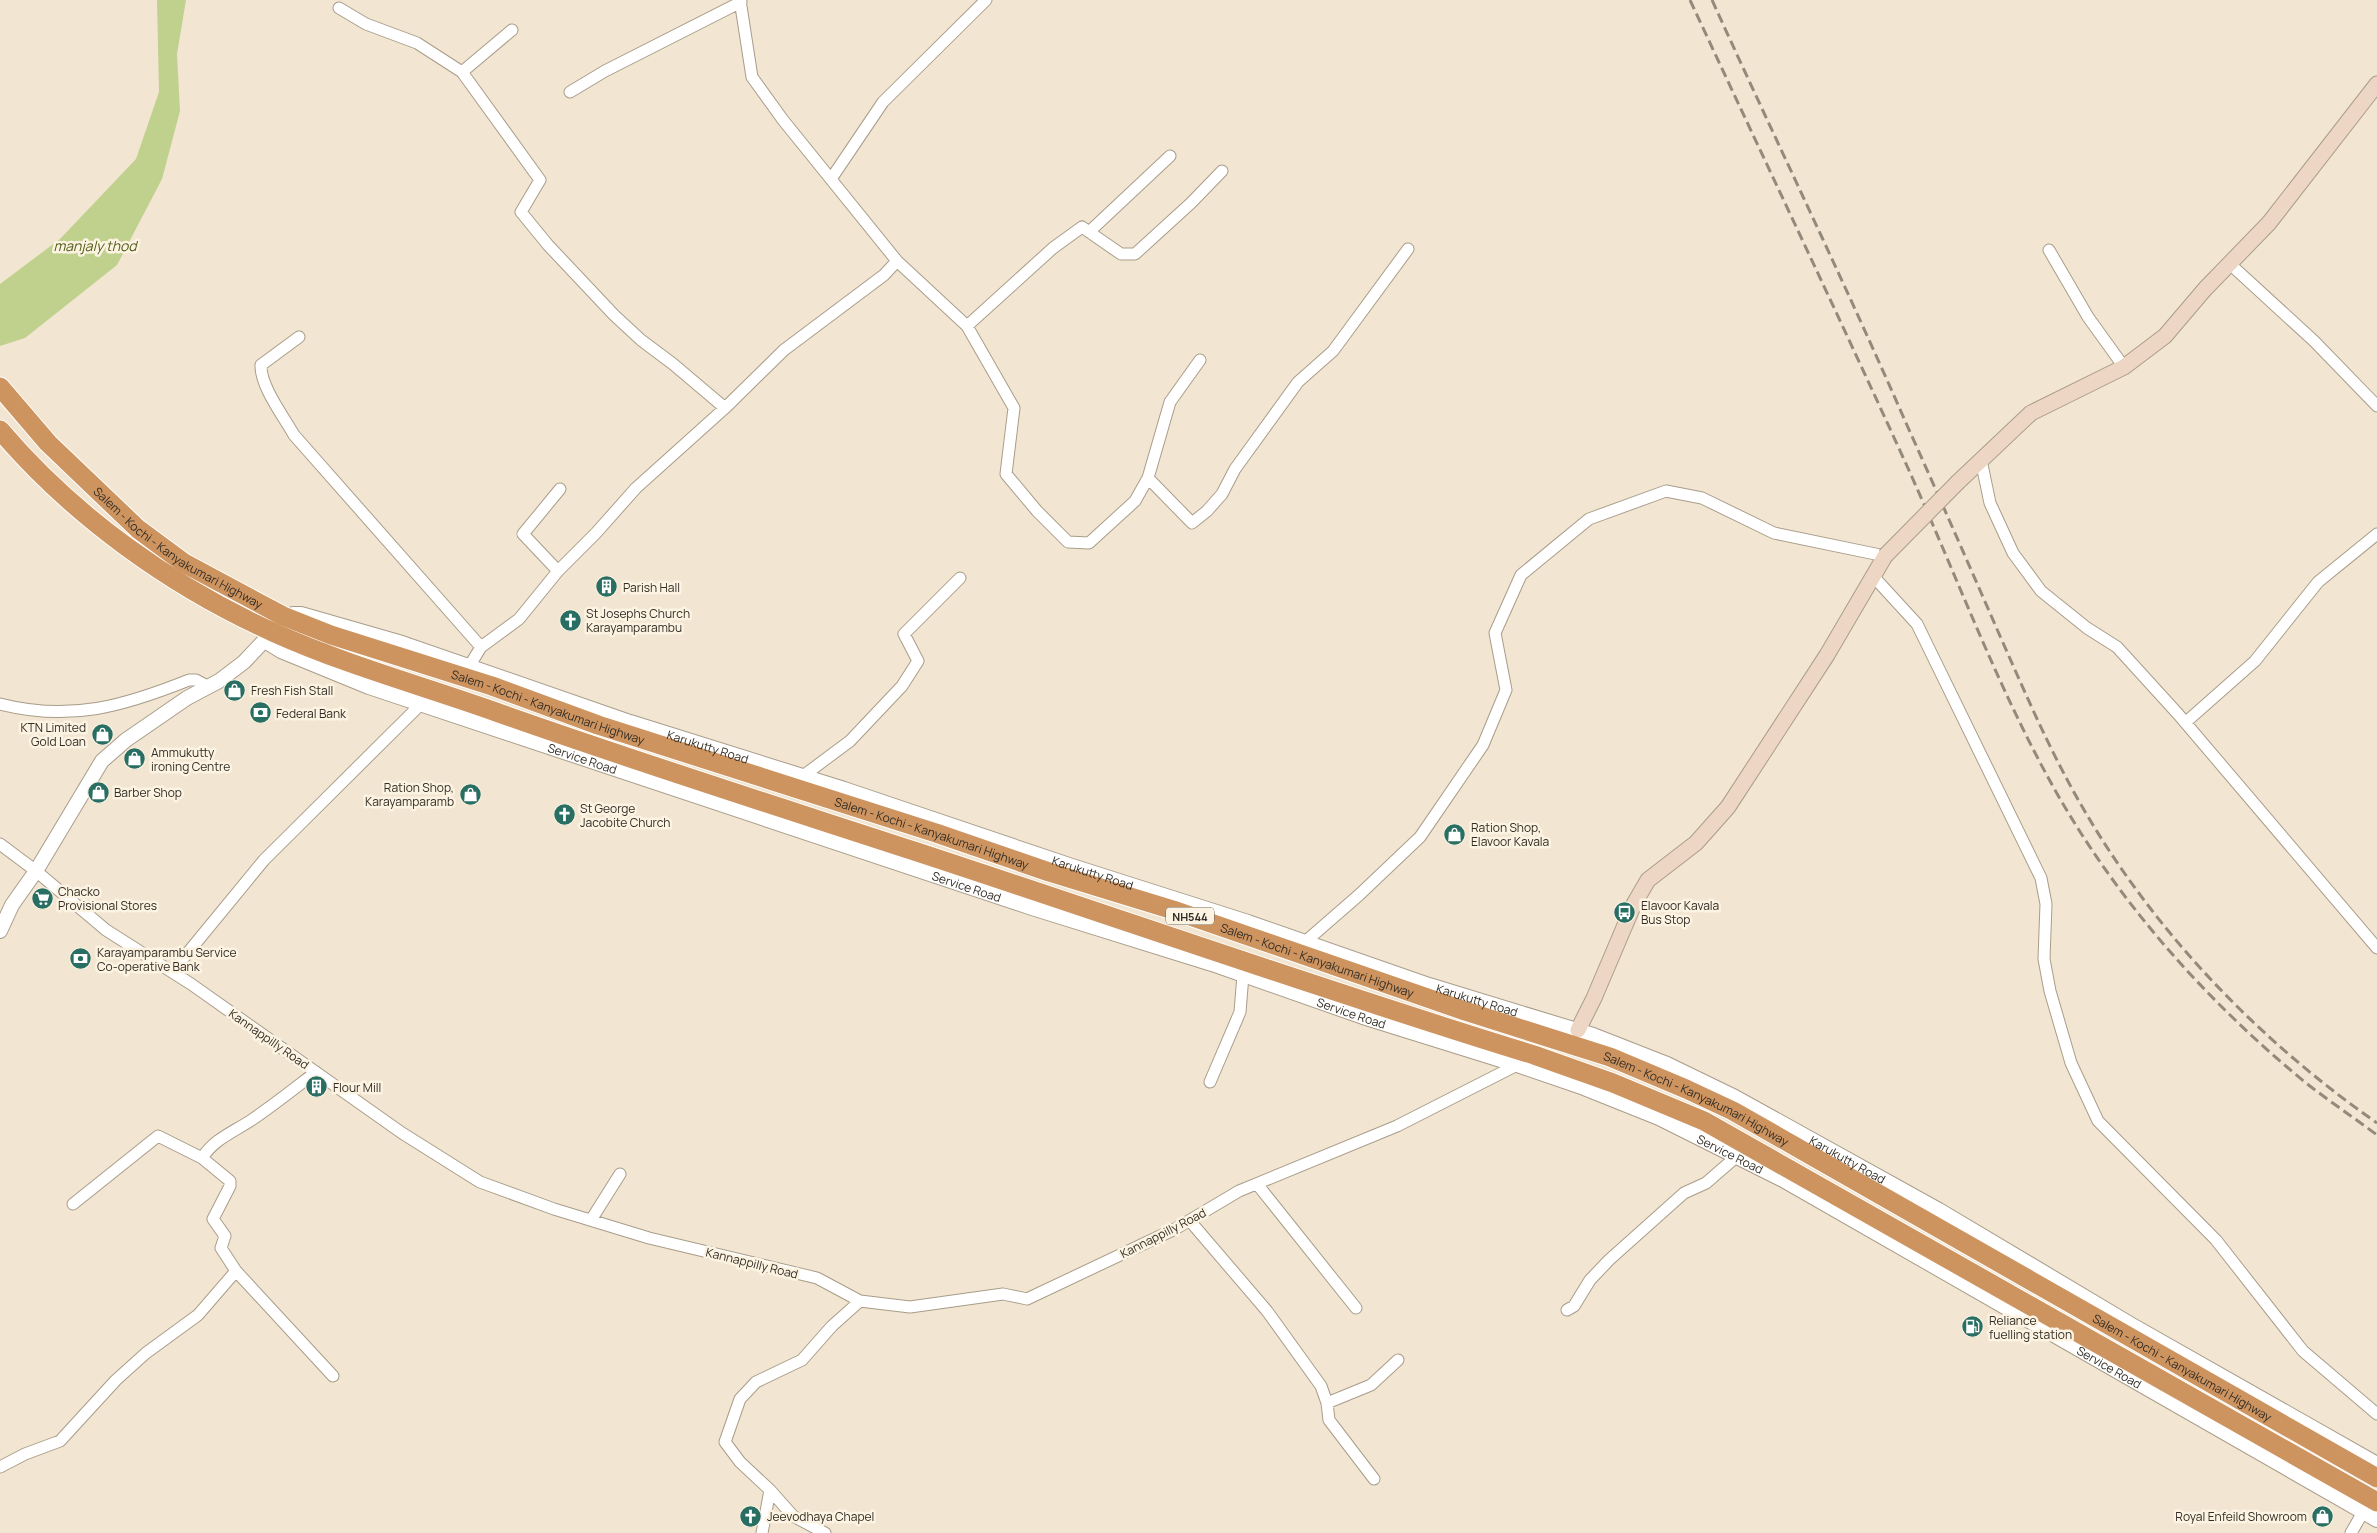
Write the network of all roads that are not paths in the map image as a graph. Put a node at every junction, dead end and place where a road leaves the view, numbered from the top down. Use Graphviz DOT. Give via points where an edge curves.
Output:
graph roads {
  1 [pos="986,0"];
  2 [pos="741,1"];
  3 [pos="339,8"];
  4 [pos="512,30"];
  5 [pos="462,72"];
  6 [pos="2377,84"];
  7 [pos="570,92"];
  8 [pos="1170,156"];
  9 [pos="1222,171"];
  10 [pos="831,179"];
  11 [pos="1089,232"];
  12 [pos="1408,249"];
  13 [pos="2049,250"];
  14 [pos="898,261"];
  15 [pos="2230,264"];
  16 [pos="967,326"];
  17 [pos="299,338"];
  18 [pos="1200,360"];
  19 [pos="2124,367"];
  20 [pos="1,388"];
  21 [pos="2377,406"];
  22 [pos="725,408"];
  23 [pos="0,430"];
  24 [pos="1981,460"];
  25 [pos="1148,478"];
  26 [pos="560,489"];
  27 [pos="2377,534"];
  28 [pos="1885,556"];
  29 [pos="558,571"];
  30 [pos="1874,576"];
  31 [pos="960,578"];
  32 [pos="283,616"];
  33 [pos="269,637"];
  34 [pos="481,647"];
  35 [pos="470,665"];
  36 [pos="209,687"];
  37 [pos="0,704"];
  38 [pos="421,704"];
  39 [pos="2186,722"];
  40 [pos="803,776"];
  41 [pos="0,844"];
  42 [pos="36,871"];
  43 [pos="0,931"];
  44 [pos="1305,942"];
  45 [pos="2377,948"];
  46 [pos="172,972"];
  47 [pos="1243,976"];
  48 [pos="1574,1037"];
  49 [pos="1534,1055"];
  50 [pos="1517,1065"];
  51 [pos="316,1072"];
  52 [pos="1210,1082"];
  53 [pos="1736,1157"];
  54 [pos="202,1158"];
  55 [pos="620,1174"];
  56 [pos="1257,1184"];
  57 [pos="73,1204"];
  58 [pos="591,1220"];
  59 [pos="1190,1221"];
  60 [pos="236,1271"];
  61 [pos="860,1301"];
  62 [pos="1356,1308"];
  63 [pos="1567,1310"];
  64 [pos="1398,1360"];
  65 [pos="333,1376"];
  66 [pos="1327,1403"];
  67 [pos="2377,1414"];
  68 [pos="2377,1464"];
  69 [pos="0,1467"];
  70 [pos="2377,1478"];
  71 [pos="1374,1479"];
  72 [pos="770,1490"];
  73 [pos="2370,1507"];
  74 [pos="2377,1520"];
  75 [pos="762,1533"];
  76 [pos="825,1533"];
  77 [pos="2351,1533"];
  1 -- 10 [label="street" via="883,102"];
  2 -- 7 [label="street" via="604,71"];
  2 -- 10 [label="street" via="752,77"];
  3 -- 5 [label="street" via="366,24 417,43"];
  4 -- 5 [label="street"];
  5 -- 22 [label="street" via="540,180 521,212 614,315"];
  6 -- 15 [label="main road" via="2269,223"];
  8 -- 11 [label="street"];
  9 -- 11 [label="street" via="1135,254 1121,254"];
  10 -- 14 [label="street"];
  11 -- 16 [label="street" via="1082,227 1053,248"];
  12 -- 25 [label="street" via="1332,351 1298,382 1207,511 1192,522"];
  13 -- 19 [label="street" via="2088,317"];
  14 -- 16 [label="street"];
  14 -- 22 [label="street" via="784,350"];
  15 -- 19 [label="main road" via="2165,336"];
  15 -- 21 [label="street" via="2314,341"];
  16 -- 25 [label="street" via="1014,408 1006,474 1068,542 1089,543 1135,501"];
  17 -- 34 [label="street" via="260,365 270,395 294,435"];
  18 -- 25 [label="street" via="1170,402"];
  19 -- 24 [label="main road" via="2031,413"];
  20 -- 32 [label="highway, Salem - Kochi - Kanyakumari Highway / NH544" via="48,442 138,529 184,563"];
  22 -- 29 [label="street" via="636,488"];
  23 -- 33 [label="highway, Salem - Kochi - Kanyakumari Highway / NH544" via="63,497 185,585"];
  24 -- 28 [label="main road, bridge"];
  24 -- 39 [label="street" via="1990,503 2013,553 2041,591 2117,647"];
  26 -- 29 [label="street" via="524,534"];
  27 -- 39 [label="street" via="2318,582 2255,661"];
  28 -- 30 [label="main road"];
  28 -- 44 [label="street" via="1774,533 1702,498 1666,491 1589,519 1521,575 1495,633 1506,690 1483,745 1420,837"];
  29 -- 34 [label="street" via="519,619"];
  30 -- 48 [label="main road" via="1728,807 1696,843 1648,880"];
  30 -- 67 [label="street" via="1917,624 2041,878 2046,904 2044,959 2050,991 2071,1063 2098,1121 2216,1240 2303,1351"];
  31 -- 40 [label="street" via="904,634 918,661 902,686 850,740"];
  32 -- 33 [label="street"];
  32 -- 35 [label="street, Karukutty Road" via="301,614"];
  32 -- 48 [label="highway, Salem - Kochi - Kanyakumari Highway / NH544" via="598,725 1174,910 1456,1008"];
  33 -- 36 [label="street" via="244,662"];
  33 -- 38 [label="street, Service Road" via="281,651 324,670"];
  33 -- 49 [label="highway, Salem - Kochi - Kanyakumari Highway / NH544" via="674,774"];
  34 -- 35 [label="street"];
  35 -- 40 [label="street, Karukutty Road" via="630,722"];
  36 -- 37 [label="street" via="189,680 138,700 89,710 32,710"];
  36 -- 42 [label="street" via="187,698 126,740 102,761"];
  38 -- 46 [label="street" via="264,860"];
  38 -- 47 [label="street, Service Road"];
  39 -- 45 [label="street"];
  40 -- 44 [label="street, Karukutty Road"];
  41 -- 42 [label="street, Kannappilly Road"];
  42 -- 43 [label="street" via="12,905"];
  42 -- 46 [label="street, Kannappilly Road" via="106,930"];
  44 -- 48 [label="street, Karukutty Road"];
  46 -- 51 [label="street, Kannappilly Road"];
  47 -- 50 [label="street, Service Road"];
  47 -- 52 [label="street" via="1240,1012"];
  48 -- 68 [label="street, Karukutty Road" via="1702,1080 1984,1235 2132,1325"];
  48 -- 70 [label="highway, Salem - Kochi - Kanyakumari Highway / NH544" via="1733,1111"];
  49 -- 50 [label="highway"];
  49 -- 73 [label="highway, Salem - Kochi - Kanyakumari Highway / NH544" via="1704,1121"];
  50 -- 53 [label="street, Service Road" via="1659,1118"];
  50 -- 56 [label="street, Kannappilly Road" via="1397,1126"];
  51 -- 54 [label="street" via="274,1105 222,1136"];
  51 -- 58 [label="street, Kannappilly Road" via="402,1133 480,1182"];
  53 -- 63 [label="street" via="1706,1183 1684,1193 1609,1260 1590,1280 1574,1306"];
  53 -- 73 [label="street, Service Road" via="1783,1180"];
  54 -- 57 [label="street" via="158,1136"];
  54 -- 60 [label="street" via="230,1181 213,1219 225,1236 221,1248"];
  55 -- 58 [label="street"];
  56 -- 59 [label="street, Kannappilly Road" via="1239,1191"];
  56 -- 62 [label="street"];
  58 -- 61 [label="street, Kannappilly Road" via="650,1238 817,1278"];
  59 -- 61 [label="street, Kannappilly Road" via="1027,1299 1004,1294 910,1307"];
  59 -- 66 [label="street" via="1267,1311 1321,1386"];
  60 -- 65 [label="street"];
  60 -- 69 [label="street" via="198,1315 146,1353 116,1380 60,1442"];
  61 -- 72 [label="street" via="802,1360 756,1382 740,1399 725,1442 740,1462"];
  64 -- 66 [label="street" via="1370,1385"];
  66 -- 71 [label="street" via="1329,1420"];
  72 -- 75 [label="street"];
  72 -- 76 [label="street" via="793,1516"];
  73 -- 74 [label="street, Service Road"];
  73 -- 77 [label="street"];
}
